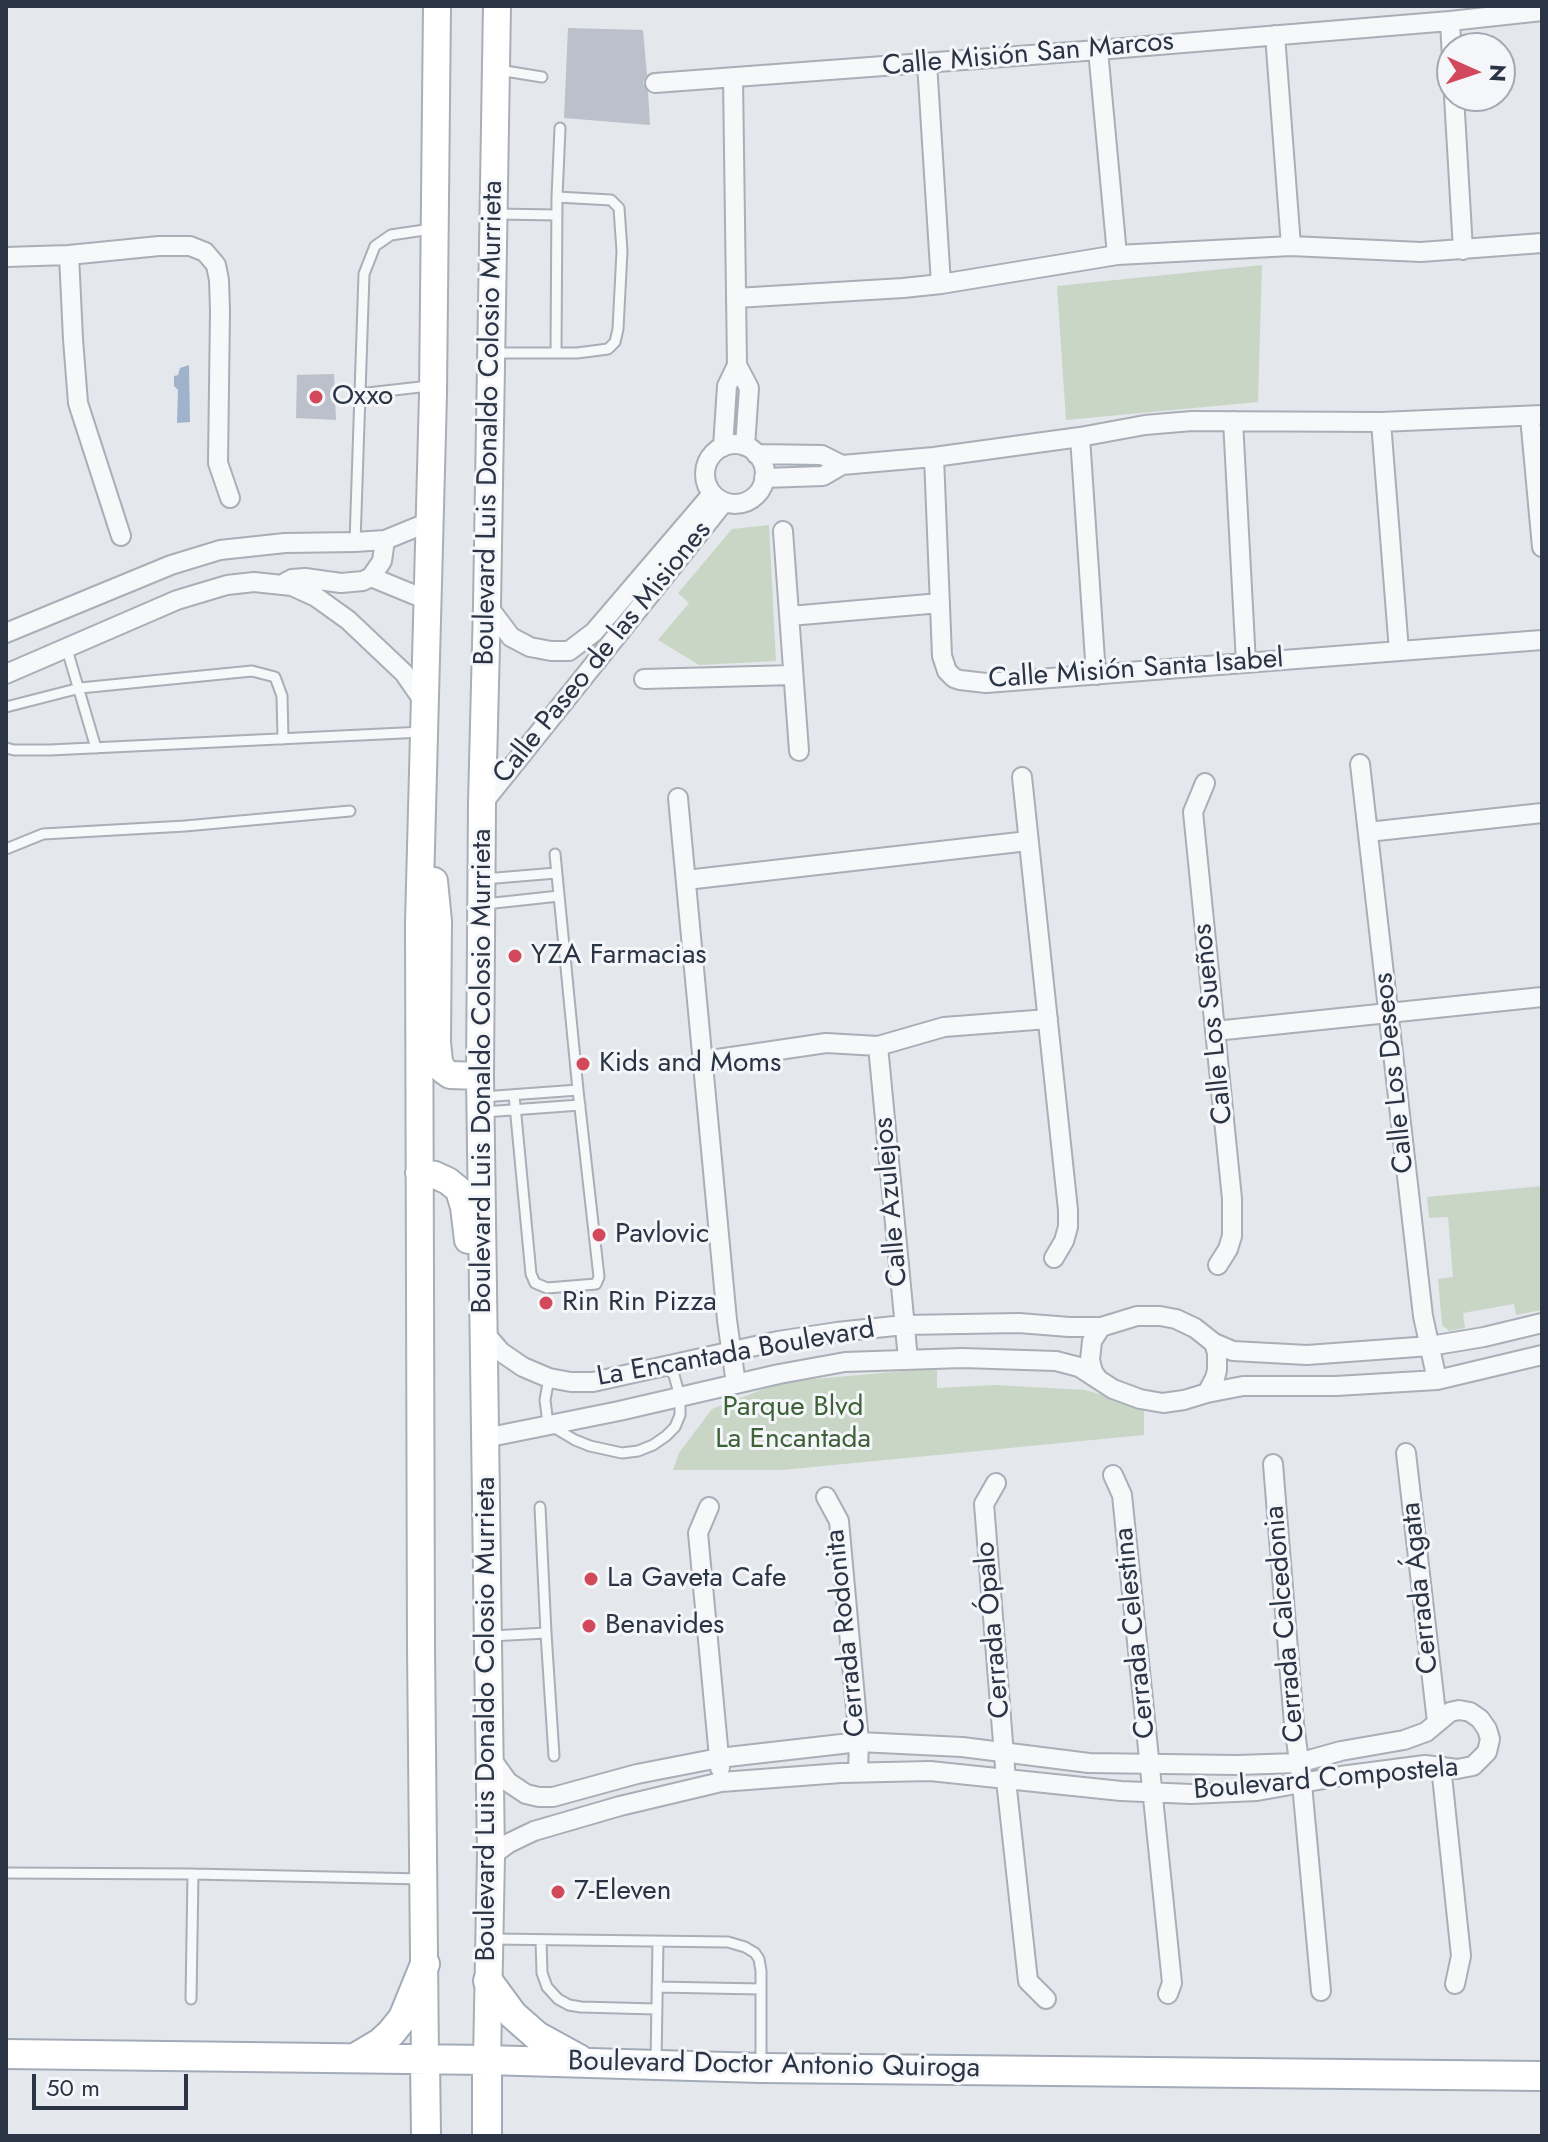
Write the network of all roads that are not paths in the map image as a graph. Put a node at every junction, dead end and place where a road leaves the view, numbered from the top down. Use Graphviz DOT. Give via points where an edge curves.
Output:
graph roads {
  1 [pos="437,6"];
  2 [pos="497,6"];
  3 [pos="1542,11"];
  4 [pos="1450,21"];
  5 [pos="1451,32"];
  6 [pos="1275,35"];
  7 [pos="1098,50"];
  8 [pos="927,63"];
  9 [pos="496,70"];
  10 [pos="542,77"];
  11 [pos="733,78"];
  12 [pos="655,83"];
  13 [pos="1455,112"];
  14 [pos="560,128"];
  15 [pos="557,197"];
  16 [pos="493,214"];
  17 [pos="557,215"];
  18 [pos="434,229"];
  19 [pos="1542,243"];
  20 [pos="1291,246"];
  21 [pos="1463,250"];
  22 [pos="69,255"];
  23 [pos="1117,255"];
  24 [pos="6,257"];
  25 [pos="941,284"];
  26 [pos="736,298"];
  27 [pos="491,353"];
  28 [pos="556,353"];
  29 [pos="737,365"];
  30 [pos="433,386"];
  31 [pos="359,394"];
  32 [pos="1536,416"];
  33 [pos="1233,421"];
  34 [pos="1381,422"];
  35 [pos="1080,437"];
  36 [pos="723,447"];
  37 [pos="751,450"];
  38 [pos="934,457"];
  39 [pos="842,465"];
  40 [pos="764,478"];
  41 [pos="230,498"];
  42 [pos="718,498"];
  43 [pos="429,522"];
  44 [pos="783,531"];
  45 [pos="121,536"];
  46 [pos="385,540"];
  47 [pos="355,542"];
  48 [pos="1542,547"];
  49 [pos="220,550"];
  50 [pos="371,577"];
  51 [pos="284,584"];
  52 [pos="227,585"];
  53 [pos="427,600"];
  54 [pos="940,603"];
  55 [pos="487,605"];
  56 [pos="790,616"];
  57 [pos="6,633"];
  58 [pos="1542,640"];
  59 [pos="66,646"];
  60 [pos="1399,651"];
  61 [pos="1246,663"];
  62 [pos="6,674"];
  63 [pos="793,675"];
  64 [pos="1096,675"];
  65 [pos="644,679"];
  66 [pos="80,688"];
  67 [pos="424,702"];
  68 [pos="6,707"];
  69 [pos="423,732"];
  70 [pos="283,739"];
  71 [pos="6,748"];
  72 [pos="96,748"];
  73 [pos="799,751"];
  74 [pos="1360,764"];
  75 [pos="1022,777"];
  76 [pos="1205,783"];
  77 [pos="678,798"];
  78 [pos="482,804"];
  79 [pos="350,811"];
  80 [pos="1542,813"];
  81 [pos="421,819"];
  82 [pos="1368,832"];
  83 [pos="1028,841"];
  84 [pos="6,849"];
  85 [pos="555,854"];
  86 [pos="556,873"];
  87 [pos="686,880"];
  88 [pos="482,892"];
  89 [pos="559,896"];
  90 [pos="1542,997"];
  91 [pos="1389,1013"];
  92 [pos="1048,1019"];
  93 [pos="1215,1031"];
  94 [pos="878,1046"];
  95 [pos="704,1061"];
  96 [pos="578,1090"];
  97 [pos="480,1095"];
  98 [pos="514,1095"];
  99 [pos="580,1105"];
  100 [pos="515,1109"];
  101 [pos="419,1173"];
  102 [pos="1054,1258"];
  103 [pos="1218,1265"];
  104 [pos="483,1295"];
  105 [pos="1542,1323"];
  106 [pos="904,1325"];
  107 [pos="1101,1327"];
  108 [pos="483,1331"];
  109 [pos="1214,1343"];
  110 [pos="1430,1346"];
  111 [pos="732,1351"];
  112 [pos="1542,1355"];
  113 [pos="908,1359"];
  114 [pos="666,1367"];
  115 [pos="549,1378"];
  116 [pos="1098,1379"];
  117 [pos="1437,1380"];
  118 [pos="736,1384"];
  119 [pos="1207,1393"];
  120 [pos="680,1397"];
  121 [pos="548,1424"];
  122 [pos="485,1438"];
  123 [pos="1406,1453"];
  124 [pos="1273,1464"];
  125 [pos="1113,1475"];
  126 [pos="996,1483"];
  127 [pos="826,1497"];
  128 [pos="540,1507"];
  129 [pos="709,1507"];
  130 [pos="546,1633"];
  131 [pos="487,1636"];
  132 [pos="1437,1722"];
  133 [pos="859,1742"];
  134 [pos="1004,1753"];
  135 [pos="489,1754"];
  136 [pos="554,1756"];
  137 [pos="719,1758"];
  138 [pos="1149,1763"];
  139 [pos="1298,1763"];
  140 [pos="1441,1766"];
  141 [pos="858,1772"];
  142 [pos="1006,1780"];
  143 [pos="615,1781"];
  144 [pos="721,1782"];
  145 [pos="1302,1784"];
  146 [pos="1154,1793"];
  147 [pos="620,1806"];
  148 [pos="491,1856"];
  149 [pos="6,1873"];
  150 [pos="193,1874"];
  151 [pos="424,1879"];
  152 [pos="489,1939"];
  153 [pos="541,1940"];
  154 [pos="658,1942"];
  155 [pos="425,1964"];
  156 [pos="488,1981"];
  157 [pos="1455,1984"];
  158 [pos="657,1987"];
  159 [pos="761,1989"];
  160 [pos="1321,1991"];
  161 [pos="1168,1994"];
  162 [pos="191,1999"];
  163 [pos="1046,1999"];
  164 [pos="656,2009"];
  165 [pos="6,2054"];
  166 [pos="355,2058"];
  167 [pos="425,2059"];
  168 [pos="487,2060"];
  169 [pos="587,2063"];
  170 [pos="656,2066"];
  171 [pos="761,2068"];
  172 [pos="1542,2076"];
  173 [pos="426,2136"];
  174 [pos="487,2136"];
  1 -- 18 [label="main road, Boulevard Luis Donaldo Colosio Murrieta"];
  2 -- 9 [label="main road, Boulevard Luis Donaldo Colosio Murrieta"];
  3 -- 4 [label="street, Calle Misión San Marcos"];
  4 -- 5 [label="street"];
  4 -- 6 [label="street, Calle Misión San Marcos"];
  6 -- 7 [label="street, Calle Misión San Marcos"];
  6 -- 20 [label="street"];
  7 -- 8 [label="street, Calle Misión San Marcos"];
  7 -- 23 [label="street"];
  8 -- 11 [label="street, Calle Misión San Marcos"];
  8 -- 25 [label="street"];
  9 -- 10 [label="lane"];
  9 -- 16 [label="main road, Boulevard Luis Donaldo Colosio Murrieta"];
  11 -- 12 [label="street, Calle Misión San Marcos"];
  11 -- 26 [label="street"];
  13 -- 21 [label="street"];
  14 -- 15 [label="lane"];
  15 -- 17 [label="lane"];
  15 -- 28 [label="lane" via="616,204 622,251 615,342 608,349"];
  16 -- 17 [label="lane"];
  16 -- 27 [label="main road, Boulevard Luis Donaldo Colosio Murrieta"];
  17 -- 28 [label="lane"];
  18 -- 30 [label="main road, Boulevard Luis Donaldo Colosio Murrieta"];
  18 -- 31 [label="lane" via="391,235 375,246 364,274"];
  19 -- 21 [label="street"];
  20 -- 21 [label="street"];
  20 -- 23 [label="street"];
  22 -- 24 [label="street"];
  22 -- 41 [label="street" via="190,246 205,252 216,265 218,463"];
  22 -- 45 [label="street" via="78,403"];
  23 -- 25 [label="street"];
  25 -- 26 [label="street"];
  26 -- 29 [label="street"];
  27 -- 28 [label="lane"];
  27 -- 55 [label="main road, Boulevard Luis Donaldo Colosio Murrieta"];
  29 -- 36 [label="street" via="727,386"];
  29 -- 37 [label="street" via="749,388"];
  30 -- 31 [label="lane"];
  30 -- 43 [label="main road, Boulevard Luis Donaldo Colosio Murrieta"];
  31 -- 47 [label="lane"];
  32 -- 34 [label="street"];
  32 -- 48 [label="street"];
  33 -- 34 [label="street"];
  33 -- 35 [label="street" via="1145,425"];
  33 -- 61 [label="street"];
  34 -- 60 [label="street"];
  35 -- 38 [label="street"];
  35 -- 64 [label="street"];
  36 -- 37 [label="street" via="736,444"];
  36 -- 42 [label="street" via="705,469"];
  37 -- 39 [label="street" via="822,455"];
  37 -- 40 [label="street" via="761,461"];
  38 -- 39 [label="street"];
  38 -- 54 [label="street, Calle Misión Santa Isabel"];
  39 -- 40 [label="street" via="823,476"];
  40 -- 42 [label="street" via="751,499 735,504"];
  42 -- 55 [label="street, Calle Paseo de las Misiones" via="594,632 569,651 530,647 511,637"];
  42 -- 78 [label="street, Calle Paseo de las Misiones"];
  43 -- 46 [label="street"];
  43 -- 53 [label="main road, Boulevard Luis Donaldo Colosio Murrieta"];
  44 -- 56 [label="street"];
  46 -- 47 [label="street"];
  46 -- 50 [label="street" via="382,561"];
  47 -- 49 [label="street"];
  49 -- 52 [label="street"];
  49 -- 57 [label="street"];
  50 -- 51 [label="street" via="341,583 292,579"];
  50 -- 53 [label="street"];
  51 -- 52 [label="street"];
  51 -- 67 [label="street" via="316,597 348,620 404,673"];
  52 -- 59 [label="street"];
  53 -- 67 [label="main road, Boulevard Luis Donaldo Colosio Murrieta"];
  54 -- 56 [label="street"];
  54 -- 64 [label="street, Calle Misión Santa Isabel" via="942,656 954,678 986,683"];
  55 -- 78 [label="main road, Boulevard Luis Donaldo Colosio Murrieta"];
  56 -- 63 [label="street"];
  58 -- 60 [label="street, Calle Misión Santa Isabel"];
  59 -- 62 [label="street"];
  59 -- 66 [label="lane"];
  60 -- 61 [label="street, Calle Misión Santa Isabel"];
  61 -- 64 [label="street, Calle Misión Santa Isabel"];
  63 -- 65 [label="street"];
  63 -- 73 [label="street"];
  66 -- 68 [label="lane"];
  66 -- 70 [label="lane" via="252,671 275,677 282,696"];
  66 -- 72 [label="lane"];
  67 -- 69 [label="main road, Boulevard Luis Donaldo Colosio Murrieta"];
  69 -- 70 [label="lane"];
  69 -- 81 [label="main road, Boulevard Luis Donaldo Colosio Murrieta"];
  70 -- 72 [label="lane"];
  71 -- 72 [label="lane"];
  74 -- 82 [label="street, Calle Los Deseos"];
  75 -- 83 [label="street"];
  76 -- 93 [label="street, Calle Los Sueños" via="1193,812"];
  77 -- 87 [label="street"];
  78 -- 88 [label="main road, Boulevard Luis Donaldo Colosio Murrieta"];
  79 -- 84 [label="lane" via="43,834"];
  80 -- 82 [label="street"];
  81 -- 97 [label="main road" via="438,921 439,1062"];
  81 -- 101 [label="main road, Boulevard Luis Donaldo Colosio Murrieta"];
  82 -- 91 [label="street, Calle Los Deseos"];
  83 -- 87 [label="street"];
  83 -- 92 [label="street"];
  85 -- 86 [label="lane"];
  86 -- 88 [label="lane"];
  86 -- 89 [label="lane"];
  87 -- 95 [label="street"];
  88 -- 89 [label="lane"];
  88 -- 97 [label="main road, Boulevard Luis Donaldo Colosio Murrieta"];
  89 -- 96 [label="lane"];
  90 -- 91 [label="street"];
  91 -- 93 [label="street"];
  91 -- 110 [label="street, Calle Los Deseos"];
  92 -- 94 [label="street" via="944,1027"];
  92 -- 102 [label="street" via="1068,1210 1064,1241"];
  93 -- 103 [label="street, Calle Los Sueños" via="1232,1209 1232,1236"];
  94 -- 95 [label="street" via="826,1043"];
  94 -- 106 [label="street, Calle Azulejos"];
  95 -- 111 [label="street"];
  96 -- 98 [label="lane"];
  96 -- 99 [label="lane"];
  97 -- 98 [label="lane"];
  97 -- 100 [label="lane"];
  97 -- 104 [label="main road, Boulevard Luis Donaldo Colosio Murrieta"];
  98 -- 100 [label="lane"];
  99 -- 100 [label="lane"];
  99 -- 100 [label="lane" via="599,1282 547,1288 535,1283 531,1274"];
  101 -- 104 [label="main road" via="435,1175 459,1190 471,1275"];
  101 -- 151 [label="main road, Boulevard Luis Donaldo Colosio Murrieta"];
  104 -- 108 [label="main road, Boulevard Luis Donaldo Colosio Murrieta"];
  105 -- 110 [label="street, La Encantada Boulevard"];
  106 -- 107 [label="street, La Encantada Boulevard"];
  106 -- 111 [label="street, La Encantada Boulevard"];
  106 -- 113 [label="street, Calle Azulejos"];
  107 -- 109 [label="street, La Encantada Boulevard" via="1137,1316 1160,1316 1195,1328"];
  107 -- 116 [label="street" via="1090,1352"];
  108 -- 115 [label="street, La Encantada Boulevard" via="501,1352"];
  108 -- 122 [label="main road, Boulevard Luis Donaldo Colosio Murrieta"];
  109 -- 110 [label="street, La Encantada Boulevard" via="1233,1351 1307,1355"];
  109 -- 119 [label="street" via="1217,1370"];
  110 -- 117 [label="street, Calle Los Deseos"];
  111 -- 114 [label="street, La Encantada Boulevard"];
  111 -- 118 [label="street"];
  112 -- 117 [label="street, La Encantada Boulevard"];
  113 -- 116 [label="street, La Encantada Boulevard" via="1056,1361"];
  113 -- 118 [label="street, La Encantada Boulevard" via="845,1362"];
  114 -- 115 [label="street, La Encantada Boulevard" via="593,1382"];
  114 -- 120 [label="lane"];
  115 -- 121 [label="lane"];
  116 -- 119 [label="street, La Encantada Boulevard" via="1140,1399 1163,1403"];
  117 -- 119 [label="street, La Encantada Boulevard" via="1243,1386"];
  118 -- 120 [label="street, La Encantada Boulevard"];
  120 -- 121 [label="street, La Encantada Boulevard"];
  120 -- 121 [label="lane" via="675,1427 638,1451 590,1446"];
  121 -- 122 [label="street, La Encantada Boulevard"];
  122 -- 131 [label="main road, Boulevard Luis Donaldo Colosio Murrieta"];
  123 -- 132 [label="street, Cerrada Ágata"];
  124 -- 139 [label="street, Cerrada Calcedonia"];
  125 -- 138 [label="street, Cerrada Celestina" via="1122,1495"];
  126 -- 134 [label="street, Cerrada Ópalo" via="984,1504"];
  127 -- 133 [label="street, Cerrada Rodonita" via="839,1521"];
  128 -- 130 [label="lane"];
  129 -- 137 [label="street" via="698,1533"];
  130 -- 131 [label="lane"];
  130 -- 136 [label="lane"];
  131 -- 135 [label="main road, Boulevard Luis Donaldo Colosio Murrieta"];
  132 -- 139 [label="street, Boulevard Compostela" via="1404,1740"];
  132 -- 140 [label="street, Boulevard Compostela" via="1450,1712 1470,1712 1490,1739 1487,1752 1473,1766"];
  133 -- 134 [label="street, Boulevard Compostela"];
  133 -- 137 [label="street, Boulevard Compostela"];
  133 -- 141 [label="street, Cerrada Rodonita"];
  134 -- 138 [label="street, Boulevard Compostela" via="1089,1763"];
  134 -- 142 [label="street, Cerrada Ópalo"];
  135 -- 143 [label="street, Boulevard Compostela" via="508,1782 539,1797"];
  135 -- 148 [label="main road, Boulevard Luis Donaldo Colosio Murrieta"];
  137 -- 143 [label="street, Boulevard Compostela"];
  137 -- 144 [label="street"];
  138 -- 139 [label="street, Boulevard Compostela"];
  138 -- 146 [label="street, Cerrada Celestina"];
  139 -- 145 [label="street, Cerrada Calcedonia"];
  140 -- 145 [label="street, Boulevard Compostela"];
  140 -- 157 [label="street" via="1461,1956"];
  141 -- 142 [label="street, Boulevard Compostela" via="930,1771"];
  141 -- 144 [label="street, Boulevard Compostela"];
  142 -- 146 [label="street, Boulevard Compostela"];
  142 -- 163 [label="street, Cerrada Ópalo" via="1028,1981"];
  143 -- 147 [label="street"];
  144 -- 147 [label="street, Boulevard Compostela"];
  145 -- 146 [label="street, Boulevard Compostela" via="1257,1791"];
  145 -- 160 [label="street, Cerrada Calcedonia"];
  146 -- 161 [label="street, Cerrada Celestina" via="1172,1983"];
  147 -- 148 [label="street, Boulevard Compostela" via="534,1831"];
  148 -- 152 [label="main road, Boulevard Luis Donaldo Colosio Murrieta"];
  149 -- 150 [label="lane"];
  150 -- 151 [label="lane"];
  150 -- 162 [label="lane"];
  151 -- 155 [label="main road, Boulevard Luis Donaldo Colosio Murrieta"];
  152 -- 153 [label="lane"];
  152 -- 156 [label="main road, Boulevard Luis Donaldo Colosio Murrieta"];
  153 -- 154 [label="lane"];
  153 -- 164 [label="lane" via="542,1973 558,1999 581,2007"];
  154 -- 158 [label="lane"];
  154 -- 159 [label="lane" via="728,1942 745,1947 759,1959"];
  155 -- 166 [label="main road" via="403,2018 380,2043"];
  155 -- 167 [label="main road, Boulevard Luis Donaldo Colosio Murrieta"];
  156 -- 168 [label="main road, Boulevard Luis Donaldo Colosio Murrieta"];
  156 -- 169 [label="main road" via="537,2036"];
  158 -- 159 [label="lane"];
  158 -- 164 [label="lane"];
  159 -- 171 [label="lane"];
  164 -- 170 [label="lane"];
  165 -- 166 [label="main road, Boulevard Doctor Antonio Quiroga"];
  166 -- 167 [label="main road, Boulevard Doctor Antonio Quiroga"];
  167 -- 168 [label="main road, Boulevard Doctor Antonio Quiroga"];
  167 -- 173 [label="main road, Boulevard Luis Donaldo Colosio Murrieta"];
  168 -- 169 [label="main road, Boulevard Doctor Antonio Quiroga"];
  168 -- 174 [label="main road, Boulevard Luis Donaldo Colosio Murrieta"];
  169 -- 170 [label="main road, Boulevard Doctor Antonio Quiroga"];
  170 -- 171 [label="main road, Boulevard Doctor Antonio Quiroga"];
  171 -- 172 [label="main road, Boulevard Doctor Antonio Quiroga"];
}
